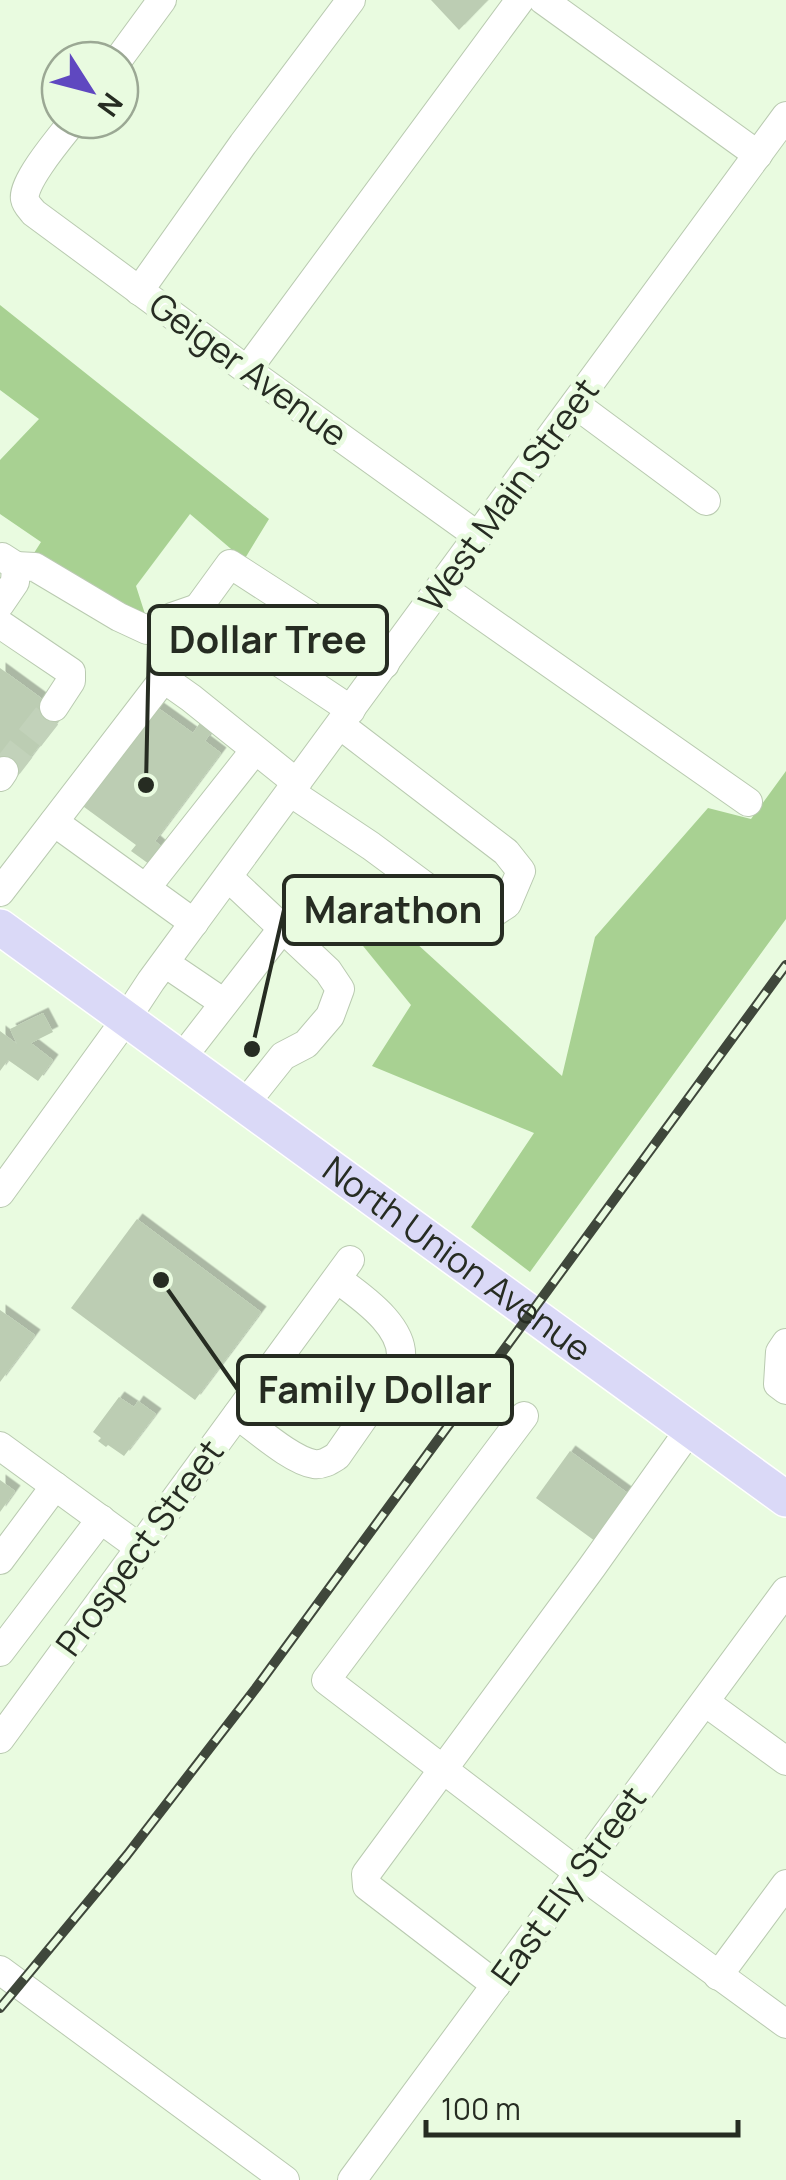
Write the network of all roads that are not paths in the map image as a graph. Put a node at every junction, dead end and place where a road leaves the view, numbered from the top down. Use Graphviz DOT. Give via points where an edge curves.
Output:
graph roads {
  1 [pos="162,0"];
  2 [pos="351,0"];
  3 [pos="520,0"];
  4 [pos="543,0"];
  5 [pos="133,40"];
  6 [pos="786,116"];
  7 [pos="59,140"];
  8 [pos="758,155"];
  9 [pos="139,290"];
  10 [pos="246,370"];
  11 [pos="575,404"];
  12 [pos="706,501"];
  13 [pos="478,536"];
  14 [pos="8,561"];
  15 [pos="440,587"];
  16 [pos="0,604"];
  17 [pos="198,608"];
  18 [pos="0,624"];
  19 [pos="385,664"];
  20 [pos="54,707"];
  21 [pos="345,717"];
  22 [pos="255,750"];
  23 [pos="294,787"];
  24 [pos="748,802"];
  25 [pos="54,822"];
  26 [pos="228,878"];
  27 [pos="146,888"];
  28 [pos="0,892"];
  29 [pos="194,923"];
  30 [pos="282,928"];
  31 [pos="4,937"];
  32 [pos="165,962"];
  33 [pos="224,1003"];
  34 [pos="126,1019"];
  35 [pos="180,1059"];
  36 [pos="244,1105"];
  37 [pos="2,1185"];
  38 [pos="786,1343"];
  39 [pos="786,1390"];
  40 [pos="237,1415"];
  41 [pos="524,1416"];
  42 [pos="690,1429"];
  43 [pos="0,1446"];
  44 [pos="55,1486"];
  45 [pos="786,1499"];
  46 [pos="100,1519"];
  47 [pos="140,1548"];
  48 [pos="0,1560"];
  49 [pos="786,1590"];
  50 [pos="0,1652"];
  51 [pos="705,1702"];
  52 [pos="0,1738"];
  53 [pos="786,1762"];
  54 [pos="443,1769"];
  55 [pos="579,1873"];
  56 [pos="786,1884"];
  57 [pos="0,1970"];
  58 [pos="718,1976"];
  59 [pos="496,1986"];
  60 [pos="786,2024"];
  61 [pos="285,2180"];
  62 [pos="352,2180"];
  1 -- 5 [label="street"];
  2 -- 9 [label="street"];
  3 -- 10 [label="street"];
  4 -- 8 [label="street"];
  6 -- 8 [label="street, West Main Street"];
  7 -- 9 [label="street, Geiger Avenue" via="24,198 34,213"];
  8 -- 11 [label="street, West Main Street"];
  9 -- 10 [label="street, Geiger Avenue"];
  10 -- 13 [label="street, Geiger Avenue"];
  11 -- 12 [label="street"];
  11 -- 13 [label="street, West Main Street"];
  13 -- 15 [label="street, West Main Street"];
  14 -- 16 [label="street" via="14,582"];
  14 -- 17 [label="street" via="36,567 147,630"];
  15 -- 19 [label="street, West Main Street"];
  15 -- 24 [label="street"];
  17 -- 19 [label="street" via="230,564"];
  17 -- 21 [label="street"];
  18 -- 20 [label="street" via="71,672"];
  19 -- 21 [label="street, West Main Street"];
  21 -- 23 [label="street, West Main Street"];
  21 -- 23 [label="street" via="403,773 506,852 522,871 507,904 486,918 463,914"];
  22 -- 23 [label="street"];
  22 -- 25 [label="street" via="162,681"];
  22 -- 27 [label="street"];
  23 -- 26 [label="street, West Main Street"];
  25 -- 27 [label="street"];
  25 -- 28 [label="street"];
  26 -- 29 [label="street, West Main Street"];
  26 -- 30 [label="street"];
  27 -- 29 [label="street"];
  29 -- 32 [label="street, West Main Street"];
  30 -- 33 [label="street"];
  30 -- 36 [label="street" via="340,989 330,1016 306,1044 282,1056"];
  31 -- 34 [label="main road, North Union Avenue"];
  32 -- 33 [label="street"];
  32 -- 34 [label="street, West Main Street"];
  33 -- 35 [label="street"];
  34 -- 35 [label="main road, North Union Avenue"];
  34 -- 37 [label="street, West Main Street"];
  35 -- 36 [label="main road, North Union Avenue"];
  36 -- 42 [label="main road, North Union Avenue"];
  38 -- 39 [label="street" via="778,1384"];
  40 -- 40 [label="street, Prospect Street" via="343,1269 378,1310 403,1356 337,1456 312,1464"];
  40 -- 47 [label="street, Prospect Street"];
  41 -- 54 [label="street" via="326,1680"];
  42 -- 45 [label="main road, North Union Avenue"];
  42 -- 54 [label="street"];
  43 -- 44 [label="street"];
  44 -- 46 [label="street"];
  44 -- 48 [label="street"];
  46 -- 47 [label="street"];
  46 -- 50 [label="street"];
  47 -- 52 [label="street, Prospect Street"];
  49 -- 51 [label="street, East Ely Street"];
  51 -- 53 [label="street"];
  51 -- 55 [label="street, East Ely Street"];
  54 -- 55 [label="street"];
  54 -- 59 [label="street" via="366,1874 368,1886"];
  55 -- 58 [label="street"];
  55 -- 59 [label="street, East Ely Street"];
  56 -- 58 [label="street"];
  57 -- 61 [label="street"];
  58 -- 60 [label="street"];
  59 -- 62 [label="street, East Ely Street"];
}
